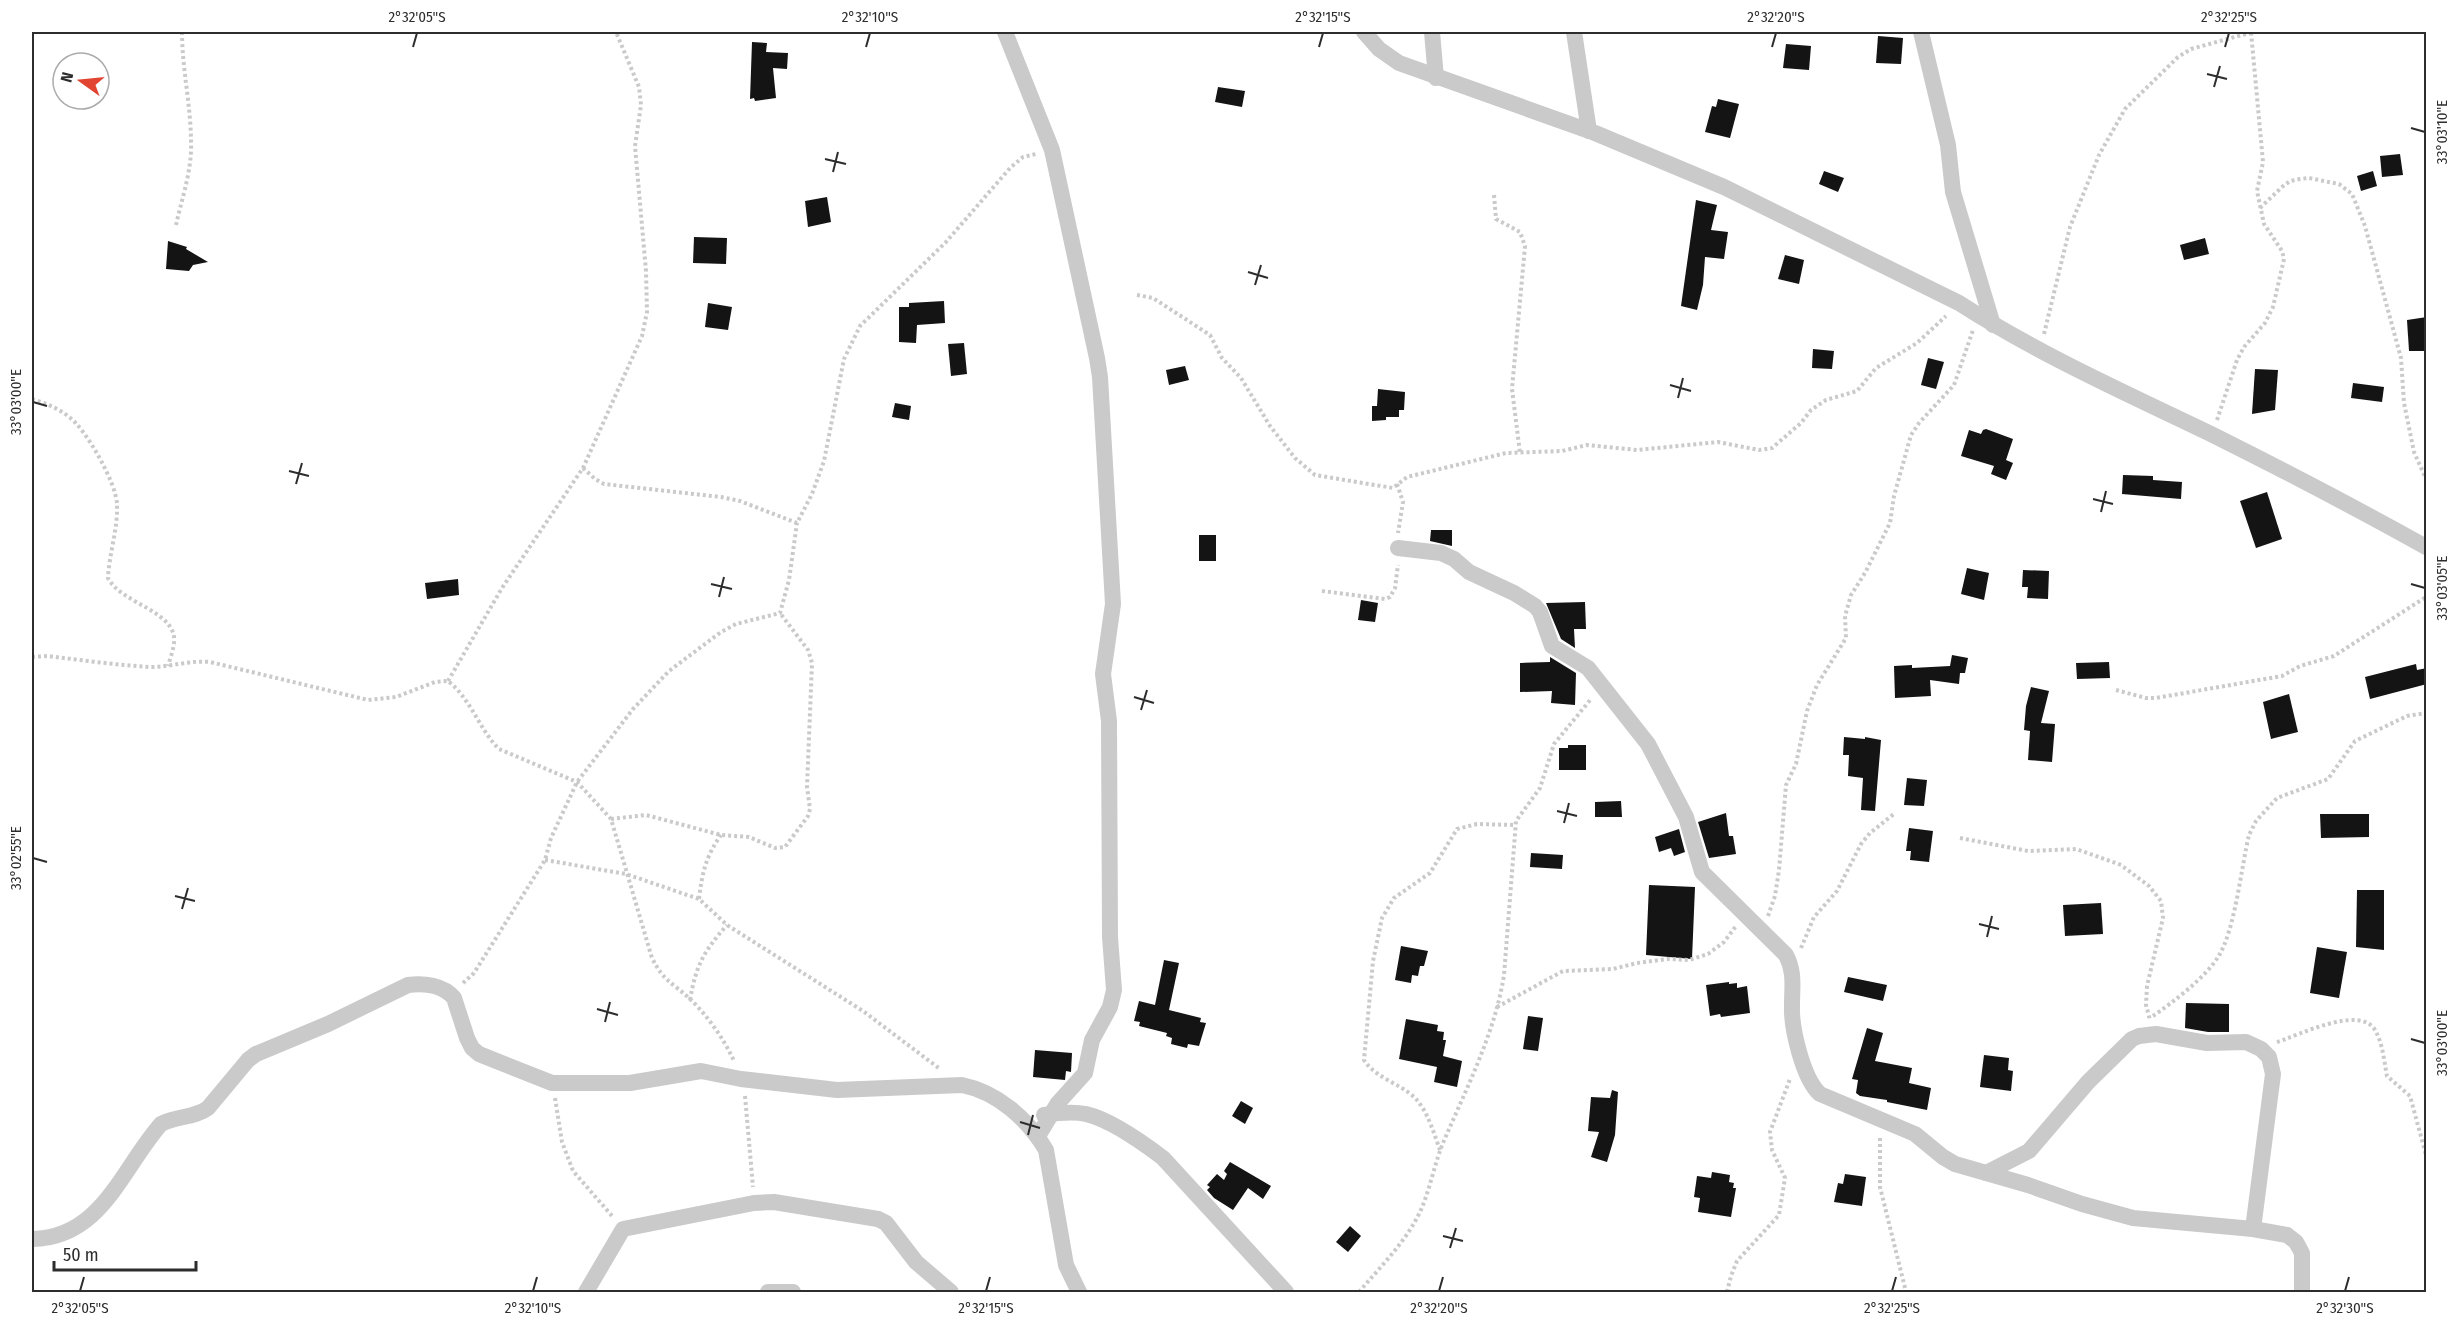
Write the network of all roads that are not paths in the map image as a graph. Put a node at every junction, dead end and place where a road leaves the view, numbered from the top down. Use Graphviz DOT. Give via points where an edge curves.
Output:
graph roads {
  1 [pos="1005,32"];
  2 [pos="1364,32"];
  3 [pos="1432,32"];
  4 [pos="1574,32"];
  5 [pos="1921,32"];
  6 [pos="1436,78"];
  7 [pos="1589,131"];
  8 [pos="1993,325"];
  9 [pos="2427,547"];
  10 [pos="1398,548"];
  11 [pos="1050,1114"];
  12 [pos="1021,1117"];
  13 [pos="1038,1136"];
  14 [pos="1986,1173"];
  15 [pos="2253,1229"];
  16 [pos="32,1239"];
  17 [pos="586,1293"];
  18 [pos="768,1293"];
  19 [pos="793,1293"];
  20 [pos="951,1293"];
  21 [pos="1079,1293"];
  22 [pos="1286,1293"];
  23 [pos="2302,1293"];
  1 -- 11 [label="street" via="1052,150 1100,377 1113,604 1103,674 1109,721 1110,937 1114,990 1110,1007 1092,1040 1085,1073"];
  2 -- 6 [label="street" via="1388,57"];
  3 -- 6 [label="street"];
  4 -- 7 [label="street"];
  5 -- 8 [label="street" via="1948,145 1953,192"];
  6 -- 7 [label="street"];
  7 -- 8 [label="street" via="1724,188 1959,303"];
  8 -- 9 [label="street" via="2334,495"];
  10 -- 14 [label="street" via="1441,553 1468,572 1531,603 1540,612 1552,646 1588,668 1648,744 1686,817 1702,872 1786,955 1793,972 1792,1017 1800,1051 1810,1083 1820,1094 1915,1134 1955,1164"];
  11 -- 12 [label="street"];
  11 -- 13 [label="street"];
  11 -- 22 [label="street" via="1087,1114 1156,1152"];
  12 -- 13 [label="street"];
  12 -- 16 [label="street" via="979,1089 962,1085 837,1090 692,1072 630,1083 552,1083 472,1048 449,992 408,985 256,1054 208,1108 161,1124 118,1187 90,1216 70,1230"];
  13 -- 21 [label="street" via="1046,1149 1066,1265"];
  14 -- 15 [label="street" via="2115,1214"];
  14 -- 15 [label="street" via="2029,1151 2088,1082 2132,1039 2153,1026 2207,1043 2240,1041 2252,1044 2269,1057 2273,1074"];
  15 -- 23 [label="street" via="2287,1235 2296,1242 2302,1253"];
  17 -- 20 [label="street" via="623,1229 774,1202 886,1223 916,1262"];
  18 -- 19 [label="street"];
}
